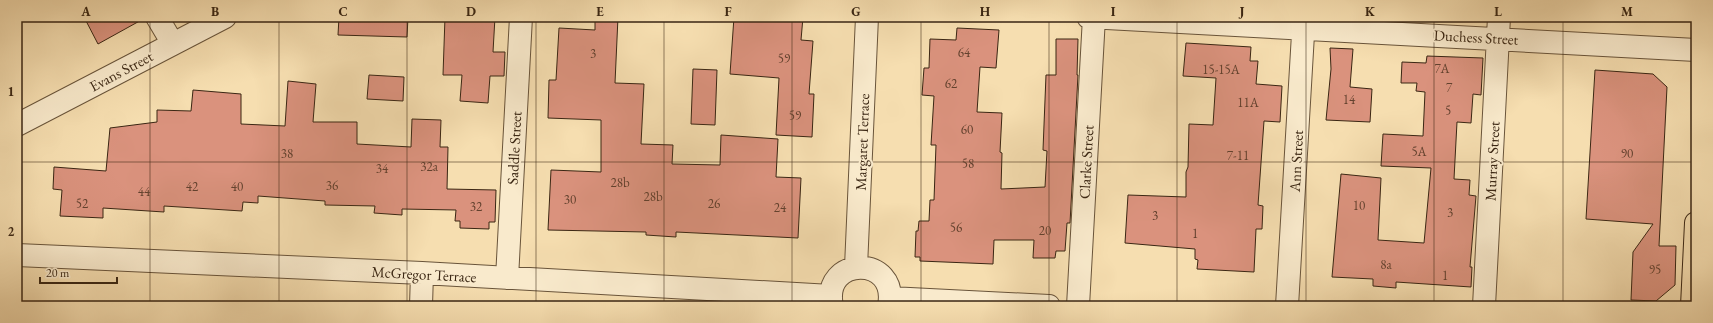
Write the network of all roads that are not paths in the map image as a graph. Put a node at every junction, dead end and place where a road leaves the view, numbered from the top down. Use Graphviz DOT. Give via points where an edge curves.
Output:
graph roads {
  1 [pos="157,17"];
  2 [pos="225,17"];
  3 [pos="521,17"];
  4 [pos="867,17"];
  5 [pos="1088,17"];
  6 [pos="1094,17"];
  7 [pos="1304,23"];
  8 [pos="1499,28"];
  9 [pos="173,44"];
  10 [pos="1696,50"];
  11 [pos="17,125"];
  12 [pos="1696,223"];
  13 [pos="17,255"];
  14 [pos="856,267"];
  15 [pos="422,273"];
  16 [pos="507,278"];
  17 [pos="831,301"];
  18 [pos="889,302"];
  19 [pos="421,306"];
  20 [pos="1049,306"];
  21 [pos="1078,306"];
  22 [pos="1287,306"];
  23 [pos="1484,306"];
  24 [pos="1692,306"];
  1 -- 9 [label="street"];
  2 -- 9 [label="street, Evans Street"];
  3 -- 16 [label="street, Saddle Street"];
  4 -- 14 [label="street, Margaret Terrace"];
  5 -- 6 [label="street, Duchess Street"];
  6 -- 7 [label="street, Duchess Street"];
  6 -- 21 [label="street, Clarke Street"];
  7 -- 8 [label="street, Duchess Street"];
  7 -- 22 [label="street, Ann Street"];
  8 -- 10 [label="street, Duchess Street"];
  8 -- 23 [label="street, Murray Street"];
  9 -- 11 [label="street, Evans Street"];
  12 -- 24 [label="highway"];
  13 -- 15 [label="street, McGregor Terrace"];
  14 -- 17 [label="street" via="846,270 838,277 833,286"];
  14 -- 18 [label="street" via="867,267 884,278 889,288"];
  15 -- 16 [label="street, McGregor Terrace"];
  15 -- 19 [label="street"];
  16 -- 17 [label="street, McGregor Terrace"];
  18 -- 20 [label="street"];
}
